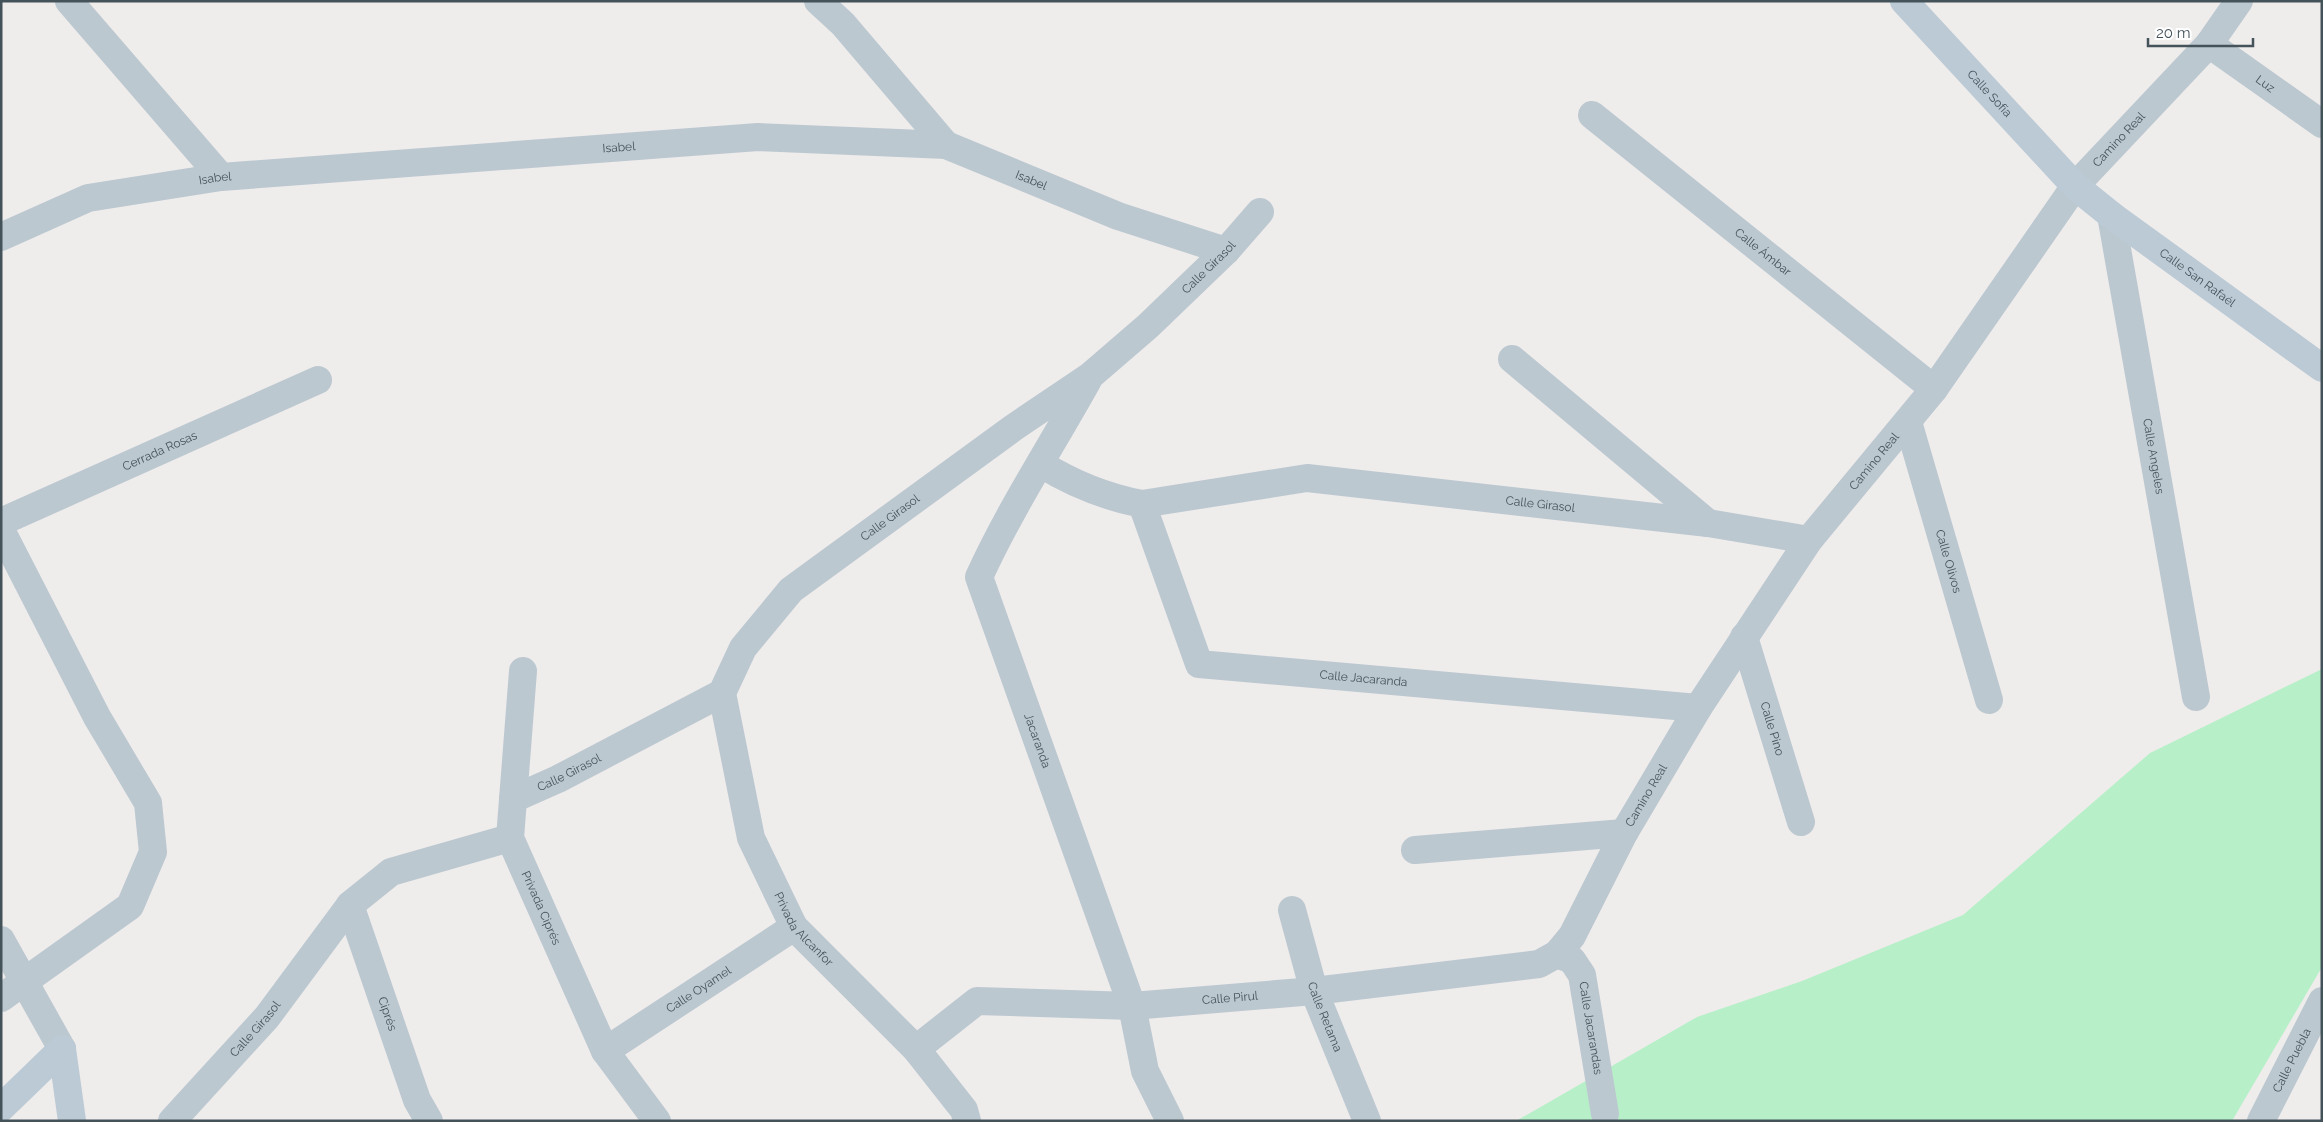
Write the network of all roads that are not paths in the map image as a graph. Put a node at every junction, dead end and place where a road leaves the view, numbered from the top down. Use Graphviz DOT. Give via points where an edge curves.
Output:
graph roads {
  1 [pos="69,1"];
  2 [pos="818,1"];
  3 [pos="1904,1"];
  4 [pos="2239,1"];
  5 [pos="2209,44"];
  6 [pos="1592,114"];
  7 [pos="2322,124"];
  8 [pos="946,145"];
  9 [pos="221,177"];
  10 [pos="2075,186"];
  11 [pos="1260,212"];
  12 [pos="2111,215"];
  13 [pos="1,237"];
  14 [pos="1226,251"];
  15 [pos="1512,358"];
  16 [pos="2322,368"];
  17 [pos="1090,376"];
  18 [pos="318,380"];
  19 [pos="1934,389"];
  20 [pos="1908,422"];
  21 [pos="1041,464"];
  22 [pos="1142,504"];
  23 [pos="1,522"];
  24 [pos="1708,523"];
  25 [pos="1,530"];
  26 [pos="1809,540"];
  27 [pos="1744,637"];
  28 [pos="523,672"];
  29 [pos="722,693"];
  30 [pos="2196,697"];
  31 [pos="1989,700"];
  32 [pos="1698,708"];
  33 [pos="513,799"];
  34 [pos="1801,822"];
  35 [pos="1624,832"];
  36 [pos="510,838"];
  37 [pos="1415,850"];
  38 [pos="350,905"];
  39 [pos="1292,910"];
  40 [pos="794,927"];
  41 [pos="1,940"];
  42 [pos="1557,954"];
  43 [pos="24,982"];
  44 [pos="1314,991"];
  45 [pos="1,998"];
  46 [pos="2322,1001"];
  47 [pos="1132,1006"];
  48 [pos="916,1048"];
  49 [pos="62,1049"];
  50 [pos="606,1051"];
  51 [pos="1,1108"];
  52 [pos="198,1109"];
  53 [pos="1605,1114"];
  54 [pos="72,1121"];
  55 [pos="172,1121"];
  56 [pos="429,1121"];
  57 [pos="657,1121"];
  58 [pos="967,1121"];
  59 [pos="1170,1121"];
  60 [pos="1367,1121"];
  61 [pos="2261,1121"];
  1 -- 9 [label="street"];
  2 -- 8 [label="street" via="843,24"];
  3 -- 10 [label="street, Calle Sofía"];
  4 -- 5 [label="street, Camino Real"];
  5 -- 7 [label="street, Luz"];
  5 -- 10 [label="street, Camino Real"];
  6 -- 19 [label="street, Calle Ámbar"];
  8 -- 9 [label="street, Isabel" via="758,137"];
  8 -- 14 [label="street, Isabel" via="1118,216"];
  9 -- 13 [label="street, Isabel" via="88,198"];
  10 -- 12 [label="street, Calle San Rafaél"];
  10 -- 19 [label="street, Camino Real"];
  11 -- 14 [label="street, Calle Girasol"];
  12 -- 16 [label="street, Calle San Rafaél"];
  12 -- 30 [label="street, Calle Angeles"];
  14 -- 17 [label="street, Calle Girasol"];
  15 -- 24 [label="street"];
  17 -- 21 [label="street, Jacaranda"];
  17 -- 29 [label="street, Calle Girasol" via="1013,428 791,590 743,648"];
  18 -- 23 [label="street, Cerrada Rosas"];
  19 -- 20 [label="street, Camino Real"];
  20 -- 26 [label="street, Camino Real"];
  20 -- 31 [label="street, Calle Olivos"];
  21 -- 22 [label="street, Calle Girasol" via="1086,488 1117,500"];
  21 -- 47 [label="street, Jacaranda" via="1000,531 980,577"];
  22 -- 24 [label="street, Calle Girasol" via="1307,478"];
  22 -- 32 [label="street, Calle Jacaranda" via="1199,664"];
  24 -- 26 [label="street, Calle Girasol"];
  25 -- 43 [label="street" via="97,716 148,803 153,852 130,906"];
  26 -- 27 [label="street, Camino Real"];
  27 -- 32 [label="street, Camino Real"];
  27 -- 34 [label="street, Calle Pino"];
  28 -- 33 [label="street, Privada Ciprés"];
  29 -- 33 [label="street, Calle Girasol"];
  29 -- 40 [label="street, Privada Alcanfor" via="751,838"];
  32 -- 35 [label="street, Camino Real"];
  33 -- 36 [label="street, Privada Ciprés"];
  35 -- 37 [label="street"];
  35 -- 42 [label="street, Camino Real" via="1572,936"];
  36 -- 38 [label="street, Calle Girasol" via="391,872"];
  36 -- 50 [label="street, Privada Ciprés"];
  38 -- 52 [label="street, Calle Girasol"];
  38 -- 56 [label="street, Ciprés" via="417,1100"];
  39 -- 44 [label="street, Calle Retama"];
  40 -- 48 [label="street, Privada Alcanfor"];
  40 -- 50 [label="street, Calle Oyamel"];
  41 -- 43 [label="street"];
  42 -- 44 [label="street, Calle Pirul" via="1539,964"];
  42 -- 53 [label="street, Calle Jacarandas" via="1572,960 1582,975"];
  43 -- 45 [label="street"];
  43 -- 49 [label="street"];
  44 -- 47 [label="street, Calle Pirul"];
  44 -- 60 [label="street, Calle Retama"];
  46 -- 61 [label="street, Calle Puebla"];
  47 -- 48 [label="street, Calle Pirul" via="977,1001"];
  47 -- 59 [label="street, Jacaranda" via="1145,1071"];
  48 -- 58 [label="street, Privada Alcanfor" via="964,1110"];
  49 -- 51 [label="street"];
  49 -- 54 [label="street"];
  50 -- 57 [label="street, Privada Ciprés"];
  52 -- 55 [label="street, Calle Girasol"];
}
